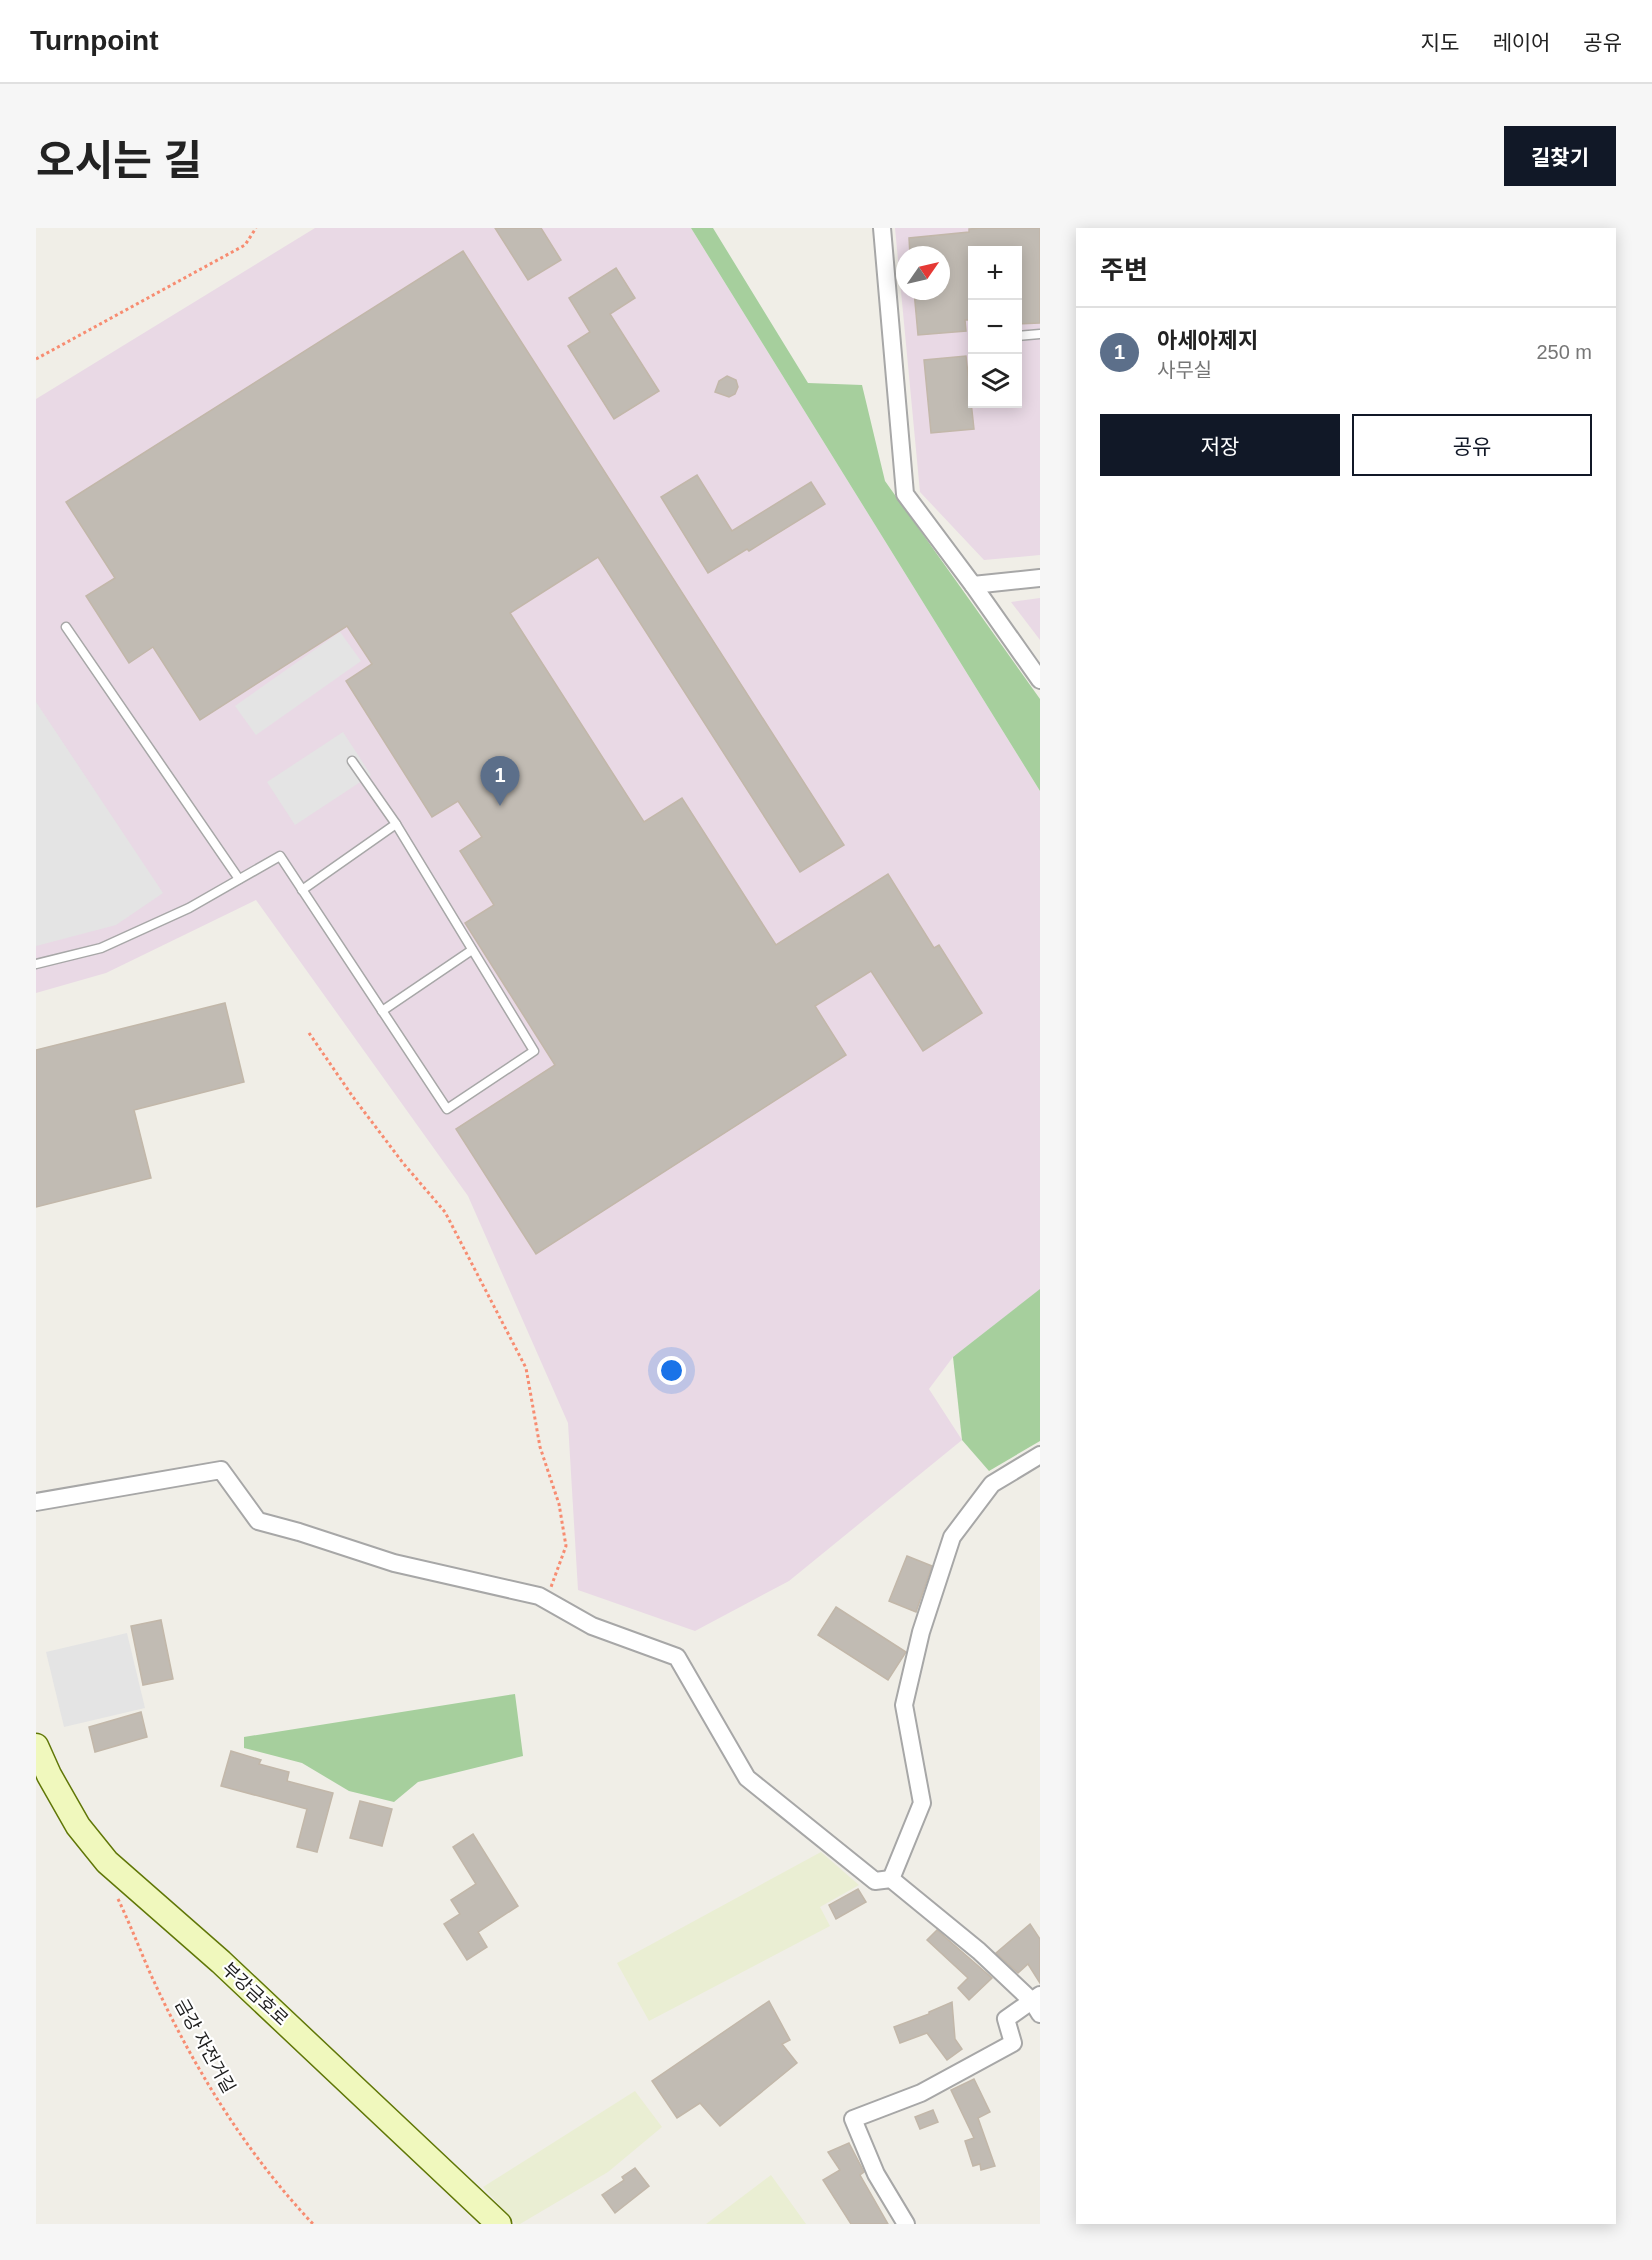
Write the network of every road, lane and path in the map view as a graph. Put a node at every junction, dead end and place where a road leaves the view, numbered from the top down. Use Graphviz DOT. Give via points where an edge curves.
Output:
graph roads {
  1 [pos="256,228"];
  2 [pos="882,228"];
  3 [pos="1040,334"];
  4 [pos="1022,336"];
  5 [pos="36,359"];
  6 [pos="1040,578"];
  7 [pos="973,585"];
  8 [pos="66,627"];
  9 [pos="1040,680"];
  10 [pos="352,760"];
  11 [pos="396,824"];
  12 [pos="239,879"];
  13 [pos="302,890"];
  14 [pos="472,950"];
  15 [pos="36,964"];
  16 [pos="382,1011"];
  17 [pos="309,1033"];
  18 [pos="1040,1455"];
  19 [pos="36,1502"];
  20 [pos="546,1600"];
  21 [pos="36,1746"];
  22 [pos="891,1879"];
  23 [pos="115,1891"];
  24 [pos="1037,2003"];
  25 [pos="313,2224"];
  26 [pos="499,2224"];
  27 [pos="906,2224"];
  1 -- 5 [label="path" via="245,245"];
  2 -- 7 [label="street" via="905,494"];
  3 -- 4 [label="lane"];
  6 -- 7 [label="street"];
  7 -- 9 [label="street"];
  8 -- 12 [label="lane"];
  10 -- 11 [label="lane"];
  11 -- 13 [label="lane"];
  11 -- 14 [label="lane"];
  12 -- 13 [label="lane" via="279,856"];
  12 -- 15 [label="lane" via="189,908 101,948"];
  13 -- 16 [label="lane"];
  14 -- 16 [label="lane"];
  14 -- 16 [label="lane" via="534,1051 447,1109"];
  17 -- 20 [label="path" via="403,1163 445,1212 526,1368 540,1447 560,1504 566,1546"];
  18 -- 22 [label="street" via="992,1484 952,1537 921,1632 904,1705 922,1803"];
  19 -- 20 [label="street" via="221,1470 258,1521 394,1563"];
  20 -- 22 [label="street" via="592,1626 677,1657 747,1778 874,1881"];
  21 -- 26 [label="street, 부강금호로" via="78,1826 107,1862 221,1962"];
  22 -- 24 [label="street"];
  23 -- 25 [label="path, 금강 자전거길" via="152,1976 226,2113 282,2192"];
  24 -- 27 [label="street" via="1006,2019 1014,2043 921,2093 854,2119 876,2174"];
}
